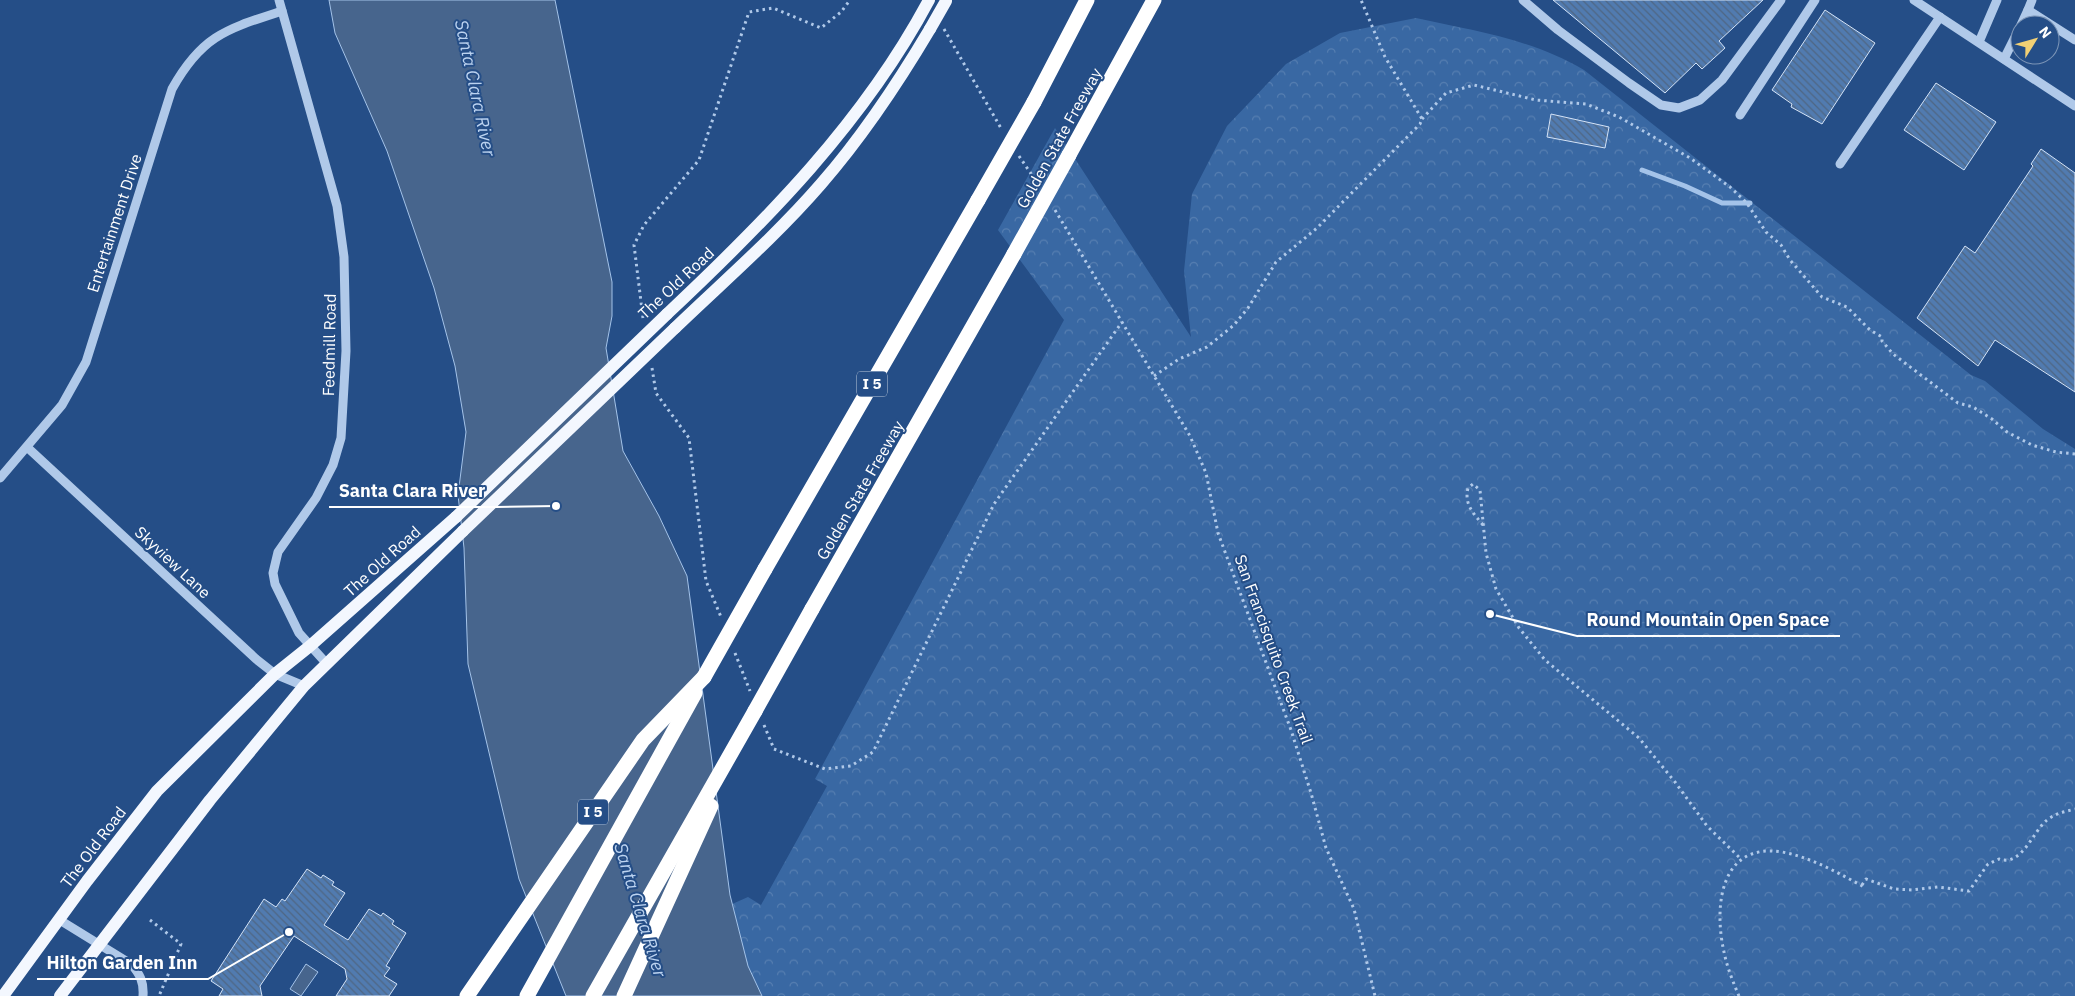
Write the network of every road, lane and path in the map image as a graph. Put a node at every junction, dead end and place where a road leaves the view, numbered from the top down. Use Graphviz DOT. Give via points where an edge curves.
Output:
graph roads {
  1 [pos="279,0"];
  2 [pos="850,0"];
  3 [pos="929,0"];
  4 [pos="946,0"];
  5 [pos="1087,0"];
  6 [pos="1154,0"];
  7 [pos="1361,0"];
  8 [pos="1523,0"];
  9 [pos="1781,0"];
  10 [pos="1815,0"];
  11 [pos="1914,0"];
  12 [pos="1997,0"];
  13 [pos="2032,0"];
  14 [pos="2028,10"];
  15 [pos="282,11"];
  16 [pos="2026,15"];
  17 [pos="1940,17"];
  18 [pos="944,28"];
  19 [pos="2075,40"];
  20 [pos="1979,42"];
  21 [pos="2010,47"];
  22 [pos="2004,59"];
  23 [pos="2075,106"];
  24 [pos="1740,115"];
  25 [pos="1422,119"];
  26 [pos="1004,133"];
  27 [pos="1014,149"];
  28 [pos="1840,164"];
  29 [pos="1041,189"];
  30 [pos="1051,205"];
  31 [pos="1122,322"];
  32 [pos="644,326"];
  33 [pos="651,364"];
  34 [pos="1154,376"];
  35 [pos="28,448"];
  36 [pos="2075,454"];
  37 [pos="0,478"];
  38 [pos="1483,525"];
  39 [pos="724,625"];
  40 [pos="310,646"];
  41 [pos="735,652"];
  42 [pos="327,664"];
  43 [pos="275,674"];
  44 [pos="704,676"];
  45 [pos="304,686"];
  46 [pos="752,696"];
  47 [pos="759,717"];
  48 [pos="2075,809"];
  49 [pos="1741,860"];
  50 [pos="1862,885"];
  51 [pos="1866,888"];
  52 [pos="58,919"];
  53 [pos="150,920"];
  54 [pos="99,944"];
  55 [pos="3,996"];
  56 [pos="60,996"];
  57 [pos="143,996"];
  58 [pos="159,996"];
  59 [pos="467,996"];
  60 [pos="527,996"];
  61 [pos="593,996"];
  62 [pos="624,996"];
  63 [pos="1375,996"];
  64 [pos="1739,996"];
  1 -- 15 [label="street, Feedmill Road"];
  2 -- 32 [label="path" via="821,28 773,8 749,12 699,160 644,225 634,244"];
  3 -- 40 [label="main road, The Old Road, bridge" via="846,127 734,251 456,517"];
  4 -- 42 [label="main road, The Old Road, bridge" via="906,70 821,185"];
  5 -- 44 [label="highway, I 5, bridge" via="1034,102"];
  6 -- 47 [label="highway, Golden State Freeway, bridge" via="812,609"];
  7 -- 25 [label="path" via="1385,57"];
  8 -- 9 [label="street" via="1629,83 1661,105 1679,108 1700,100 1722,80"];
  10 -- 24 [label="street"];
  11 -- 17 [label="street"];
  12 -- 20 [label="street"];
  13 -- 14 [label="street"];
  14 -- 16 [label="street"];
  14 -- 19 [label="street"];
  15 -- 35 [label="street, Entertainment Drive" via="231,27 212,38 183,69 172,89 86,362 62,405"];
  15 -- 40 [label="street, Feedmill Road" via="337,206 344,257 346,351 341,438 333,465 316,498 278,552 273,573 295,625"];
  17 -- 20 [label="street"];
  17 -- 28 [label="street"];
  18 -- 26 [label="path"];
  20 -- 22 [label="street"];
  21 -- 22 [label="street"];
  22 -- 23 [label="street"];
  25 -- 34 [label="path" via="1318,228 1276,262 1234,325 1207,347 1179,358"];
  25 -- 36 [label="path" via="1446,93 1474,84 1536,100 1586,104 1619,116 1690,158 1730,187 1746,202 1766,232 1781,245 1822,298 1855,313 1870,330 1882,337 1893,354 1958,403 1973,407 2021,441 2056,452"];
  27 -- 29 [label="path"];
  30 -- 31 [label="path, San Francisquito Creek Trail"];
  31 -- 34 [label="path, San Francisquito Creek Trail"];
  31 -- 47 [label="path" via="994,504 873,752 851,766 825,769 774,749"];
  33 -- 39 [label="path" via="656,393 689,438 706,581"];
  34 -- 63 [label="path, San Francisquito Creek Trail" via="1190,436 1206,473 1218,533 1290,730 1326,848 1354,909"];
  35 -- 37 [label="street, Entertainment Drive"];
  35 -- 43 [label="street, Skyview Lane"];
  38 -- 38 [label="path" via="1480,490 1473,484 1465,498"];
  38 -- 49 [label="path" via="1486,553 1496,589 1519,628 1545,660 1639,738 1707,826"];
  40 -- 42 [label="street, Feedmill Road"];
  40 -- 43 [label="main road, The Old Road"];
  41 -- 46 [label="path"];
  42 -- 45 [label="main road, The Old Road"];
  43 -- 45 [label="street, Skyview Lane"];
  43 -- 52 [label="main road, The Old Road" via="157,791"];
  44 -- 59 [label="highway, I 5" via="643,740"];
  44 -- 60 [label="highway, I 5"];
  45 -- 54 [label="main road, The Old Road" via="210,800"];
  47 -- 61 [label="highway, Golden State Freeway"];
  47 -- 62 [label="highway"];
  48 -- 50 [label="path" via="2054,814 2045,821 2027,847 2016,856 1988,864 1969,891 1938,887 1894,888 1866,879"];
  49 -- 50 [label="path" via="1758,851 1781,852 1812,861"];
  49 -- 64 [label="path" via="1725,880 1720,917 1724,953"];
  50 -- 51 [label="path"];
  52 -- 54 [label="street"];
  52 -- 55 [label="main road, The Old Road"];
  53 -- 58 [label="path" via="180,944"];
  54 -- 56 [label="main road, The Old Road"];
  54 -- 57 [label="street" via="131,964 139,973 144,985"];
}
